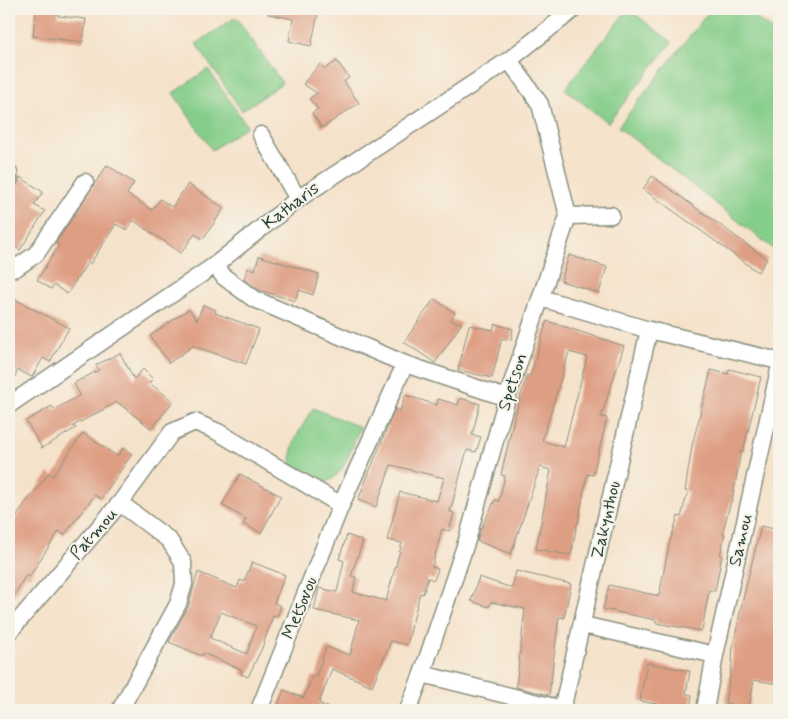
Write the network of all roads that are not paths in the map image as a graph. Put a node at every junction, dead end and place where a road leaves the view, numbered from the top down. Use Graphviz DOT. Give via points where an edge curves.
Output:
graph roads {
  1 [pos="574,9"];
  2 [pos="509,60"];
  3 [pos="261,135"];
  4 [pos="9,174"];
  5 [pos="9,180"];
  6 [pos="85,182"];
  7 [pos="298,199"];
  8 [pos="611,215"];
  9 [pos="568,216"];
  10 [pos="9,263"];
  11 [pos="215,265"];
  12 [pos="541,298"];
  13 [pos="649,330"];
  14 [pos="779,361"];
  15 [pos="405,364"];
  16 [pos="779,370"];
  17 [pos="507,398"];
  18 [pos="9,405"];
  19 [pos="120,503"];
  20 [pos="341,505"];
  21 [pos="583,625"];
  22 [pos="9,632"];
  23 [pos="715,654"];
  24 [pos="422,674"];
  25 [pos="562,709"];
  26 [pos="120,710"];
  27 [pos="259,710"];
  28 [pos="408,710"];
  29 [pos="705,710"];
  1 -- 2 [label="street, Katharis"];
  2 -- 7 [label="street, Katharis"];
  2 -- 9 [label="street" via="540,104"];
  3 -- 7 [label="street"];
  4 -- 5 [label="street"];
  6 -- 10 [label="street" via="36,254 16,268"];
  7 -- 11 [label="street, Katharis"];
  8 -- 9 [label="street"];
  9 -- 12 [label="street, Spetson"];
  11 -- 15 [label="street" via="224,277 254,299"];
  11 -- 18 [label="street, Katharis"];
  12 -- 13 [label="street"];
  12 -- 17 [label="street, Spetson"];
  13 -- 14 [label="street"];
  13 -- 21 [label="street, Zakynthou"];
  15 -- 17 [label="street"];
  15 -- 20 [label="street, Metsovou"];
  16 -- 23 [label="street, Samou"];
  17 -- 24 [label="street, Spetson" via="467,540"];
  19 -- 20 [label="street, Patmou" via="172,432 195,422 218,432"];
  19 -- 22 [label="street, Patmou"];
  19 -- 26 [label="street" via="169,540 183,562 184,584 178,604"];
  20 -- 27 [label="street, Metsovou"];
  21 -- 23 [label="street"];
  21 -- 25 [label="street, Zakynthou"];
  23 -- 29 [label="street, Samou"];
  24 -- 25 [label="street"];
  24 -- 28 [label="street, Spetson"];
}
